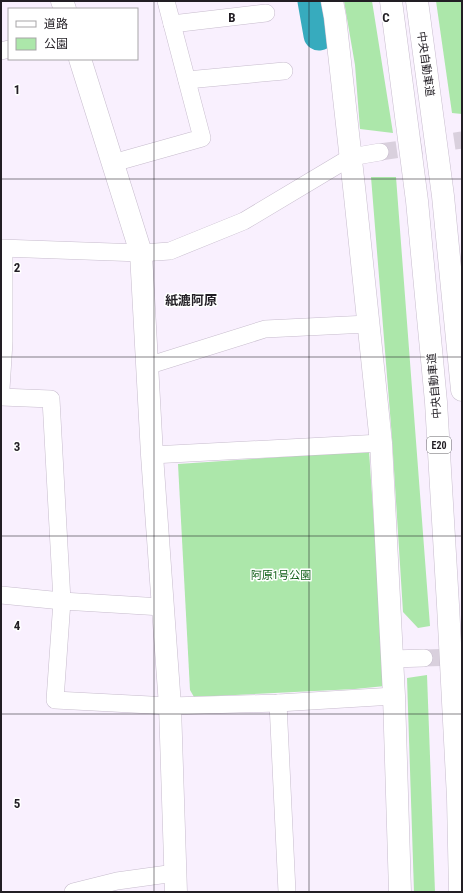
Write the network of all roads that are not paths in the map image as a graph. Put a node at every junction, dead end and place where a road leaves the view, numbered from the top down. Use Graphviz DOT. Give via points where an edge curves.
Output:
graph roads {
  1 [pos="166,1"];
  2 [pos="332,1"];
  3 [pos="390,1"];
  4 [pos="417,1"];
  5 [pos="266,13"];
  6 [pos="172,24"];
  7 [pos="80,60"];
  8 [pos="284,71"];
  9 [pos="187,80"];
  10 [pos="380,152"];
  11 [pos="351,157"];
  12 [pos="113,163"];
  13 [pos="3,248"];
  14 [pos="141,253"];
  15 [pos="368,324"];
  16 [pos="147,366"];
  17 [pos="1,389"];
  18 [pos="462,390"];
  19 [pos="1,397"];
  20 [pos="381,443"];
  21 [pos="152,455"];
  22 [pos="1,595"];
  23 [pos="62,601"];
  24 [pos="162,607"];
  25 [pos="424,658"];
  26 [pos="392,659"];
  27 [pos="394,696"];
  28 [pos="278,703"];
  29 [pos="170,706"];
  30 [pos="176,882"];
  31 [pos="73,892"];
  32 [pos="287,892"];
  33 [pos="400,892"];
  34 [pos="460,892"];
  1 -- 6 [label="street"];
  2 -- 11 [label="main road"];
  3 -- 34 [label="main road, 中央自動車道 / E20" via="417,201 436,402 456,759"];
  4 -- 18 [label="main road, 中央自動車道" via="443,196"];
  5 -- 6 [label="street"];
  6 -- 9 [label="street"];
  7 -- 12 [label="main road"];
  8 -- 9 [label="street"];
  9 -- 12 [label="street" via="202,138"];
  10 -- 11 [label="street"];
  11 -- 14 [label="street" via="244,221 170,251"];
  11 -- 15 [label="main road"];
  12 -- 14 [label="main road"];
  13 -- 14 [label="street"];
  13 -- 17 [label="street" via="4,342"];
  14 -- 16 [label="main road"];
  15 -- 16 [label="street" via="265,329"];
  15 -- 20 [label="main road"];
  16 -- 21 [label="main road"];
  19 -- 23 [label="street" via="51,399"];
  20 -- 21 [label="street"];
  20 -- 26 [label="main road"];
  21 -- 24 [label="main road"];
  22 -- 23 [label="street"];
  23 -- 24 [label="street"];
  23 -- 29 [label="street" via="55,700"];
  24 -- 29 [label="main road"];
  25 -- 26 [label="street"];
  26 -- 27 [label="main road"];
  27 -- 28 [label="street"];
  27 -- 33 [label="main road"];
  28 -- 29 [label="street"];
  28 -- 32 [label="street"];
  29 -- 30 [label="main road"];
  30 -- 31 [label="street" via="117,881"];
}
